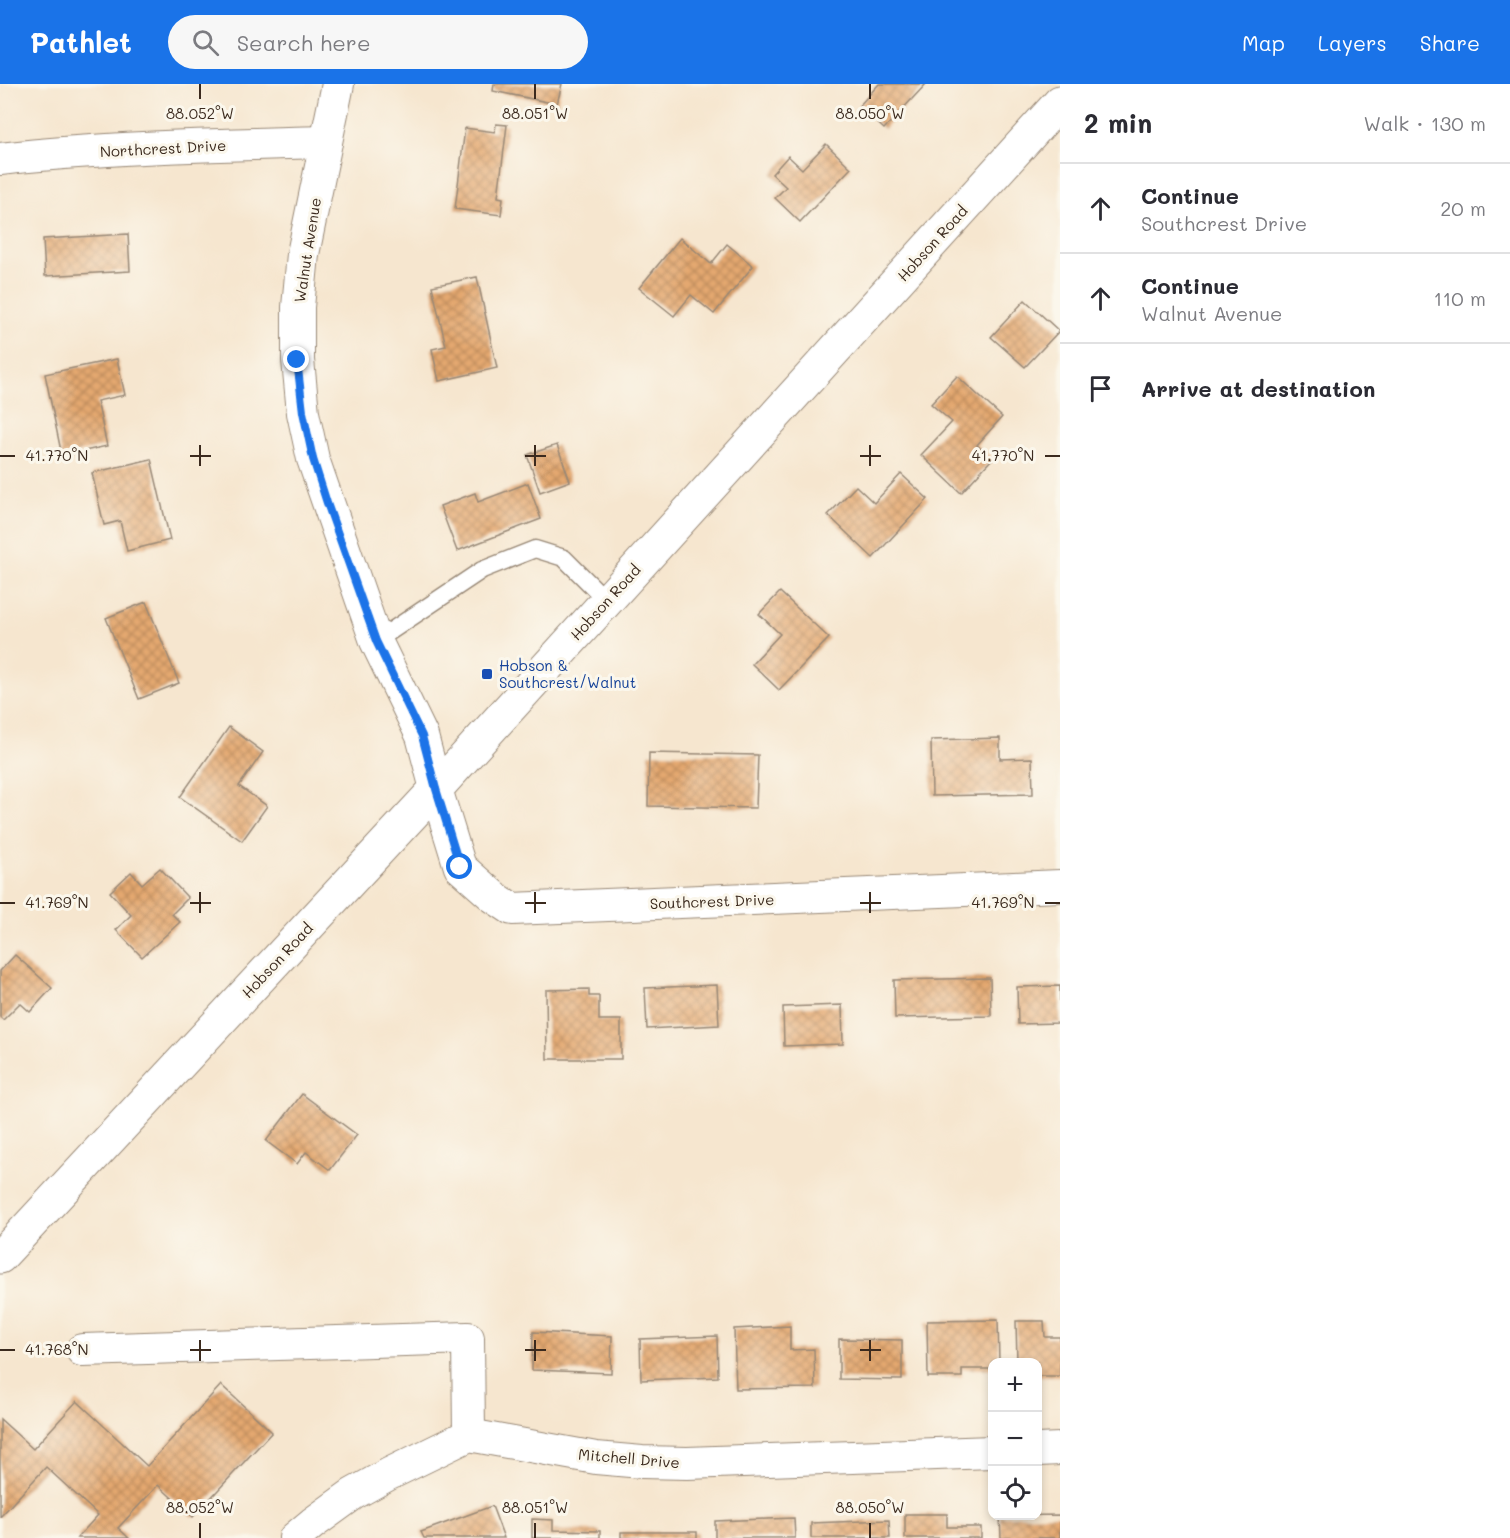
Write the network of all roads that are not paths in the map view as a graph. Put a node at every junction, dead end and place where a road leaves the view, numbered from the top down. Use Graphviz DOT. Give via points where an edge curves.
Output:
graph roads {
  1 [pos="338,84"];
  2 [pos="1060,102"];
  3 [pos="326,142"];
  4 [pos="0,159"];
  5 [pos="607,601"];
  6 [pos="376,641"];
  7 [pos="436,789"];
  8 [pos="1060,886"];
  9 [pos="0,1257"];
  10 [pos="82,1350"];
  11 [pos="469,1435"];
  12 [pos="1060,1449"];
  13 [pos="1042,1450"];
  14 [pos="988,1452"];
  15 [pos="295,1538"];
  1 -- 3 [label="street, Walnut Avenue"];
  2 -- 5 [label="main road, Hobson Road"];
  3 -- 4 [label="street, Northcrest Drive" via="172,146"];
  3 -- 6 [label="street, Walnut Avenue" via="303,254 297,360 313,459"];
  5 -- 6 [label="lane" via="564,558 535,549 482,570"];
  5 -- 7 [label="main road, Hobson Road"];
  6 -- 7 [label="street, Walnut Avenue" via="422,736"];
  7 -- 8 [label="street, Southcrest Drive" via="460,867 512,909"];
  7 -- 9 [label="main road, Hobson Road"];
  10 -- 11 [label="street" via="468,1338"];
  11 -- 14 [label="street, Mitchell Drive" via="596,1458 642,1462"];
  11 -- 15 [label="street" via="353,1494"];
  12 -- 13 [label="street"];
}
